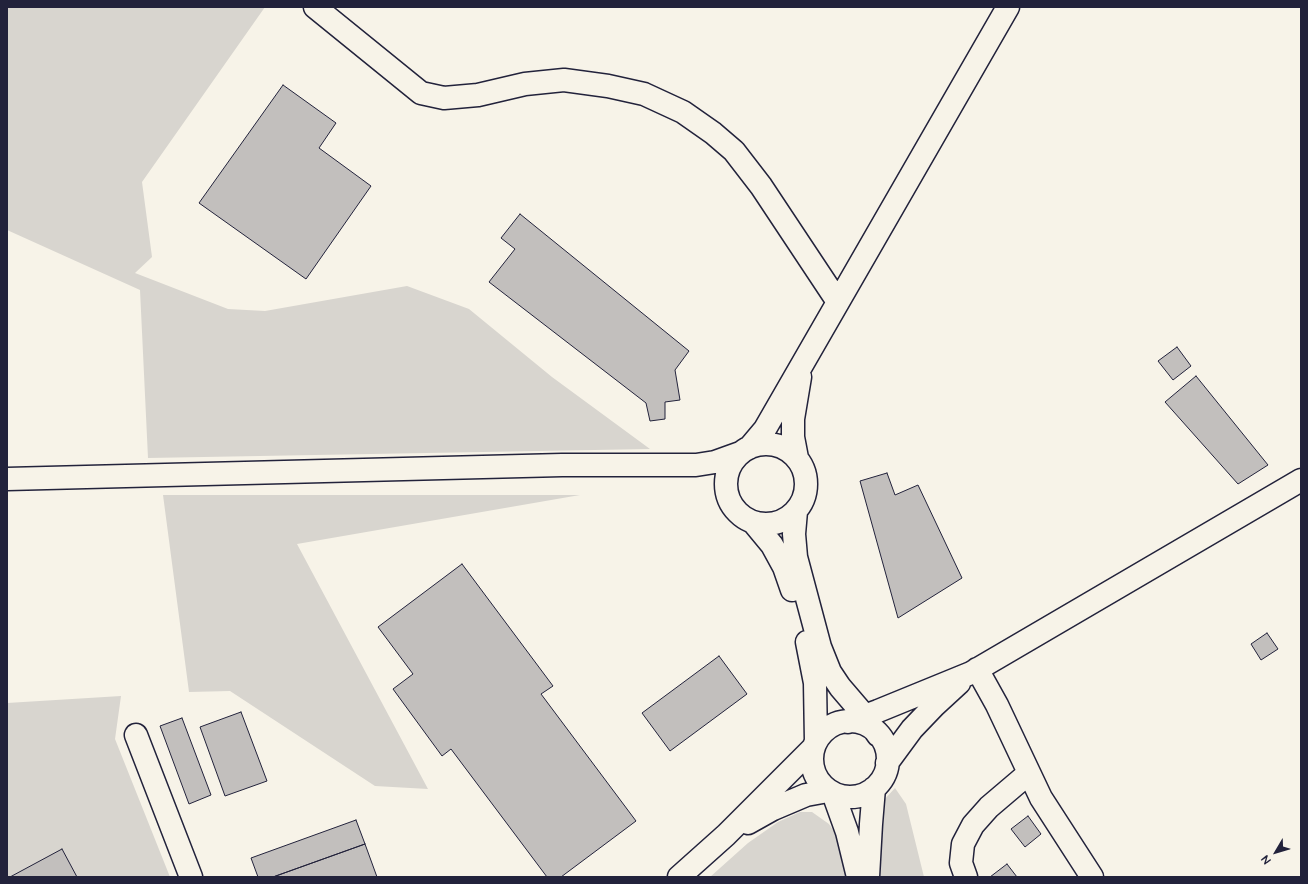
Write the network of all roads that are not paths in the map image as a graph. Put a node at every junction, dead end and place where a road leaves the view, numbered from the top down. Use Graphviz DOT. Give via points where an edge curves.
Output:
graph roads {
  1 [pos="315,7"];
  2 [pos="1008,7"];
  3 [pos="838,302"];
  4 [pos="804,361"];
  5 [pos="744,450"];
  6 [pos="797,458"];
  7 [pos="7,479"];
  8 [pos="1301,480"];
  9 [pos="796,511"];
  10 [pos="753,522"];
  11 [pos="974,671"];
  12 [pos="856,718"];
  13 [pos="136,735"];
  14 [pos="815,744"];
  15 [pos="887,763"];
  16 [pos="1029,773"];
  17 [pos="874,788"];
  18 [pos="831,792"];
  19 [pos="726,835"];
  20 [pos="192,877"];
  21 [pos="679,877"];
  22 [pos="858,877"];
  23 [pos="868,877"];
  24 [pos="966,877"];
  25 [pos="1092,877"];
  1 -- 3 [label="street" via="421,93 444,98 478,95 525,84 564,80 644,94 683,112 734,151 761,186"];
  2 -- 3 [label="street"];
  3 -- 4 [label="street"];
  4 -- 5 [label="street" via="765,429"];
  4 -- 6 [label="street" via="792,419"];
  5 -- 6 [label="street" via="762,444 774,445"];
  5 -- 7 [label="street" via="715,462 696,465 562,465"];
  5 -- 10 [label="street" via="731,464 726,484 728,498 736,510"];
  6 -- 9 [label="street" via="804,472 806,485 804,497"];
  8 -- 11 [label="street"];
  9 -- 10 [label="street" via="786,519 773,524"];
  9 -- 12 [label="street" via="796,557 820,647 830,672 852,703"];
  10 -- 14 [label="street" via="772,545 784,567 808,646 815,683"];
  11 -- 12 [label="street"];
  11 -- 15 [label="street" via="934,706"];
  11 -- 16 [label="street" via="996,705"];
  12 -- 14 [label="street" via="829,728"];
  12 -- 15 [label="street" via="878,735 886,748"];
  13 -- 20 [label="street"];
  14 -- 18 [label="street" via="812,756 814,771 818,780"];
  14 -- 19 [label="street"];
  15 -- 17 [label="street" via="883,777"];
  16 -- 24 [label="street" via="989,807 973,825 963,844 961,863"];
  16 -- 25 [label="street" via="1041,798"];
  17 -- 18 [label="street" via="866,794 852,797"];
  17 -- 23 [label="street"];
  18 -- 19 [label="street" via="806,795 773,809"];
  18 -- 22 [label="street" via="847,832"];
  19 -- 21 [label="street"];
}
